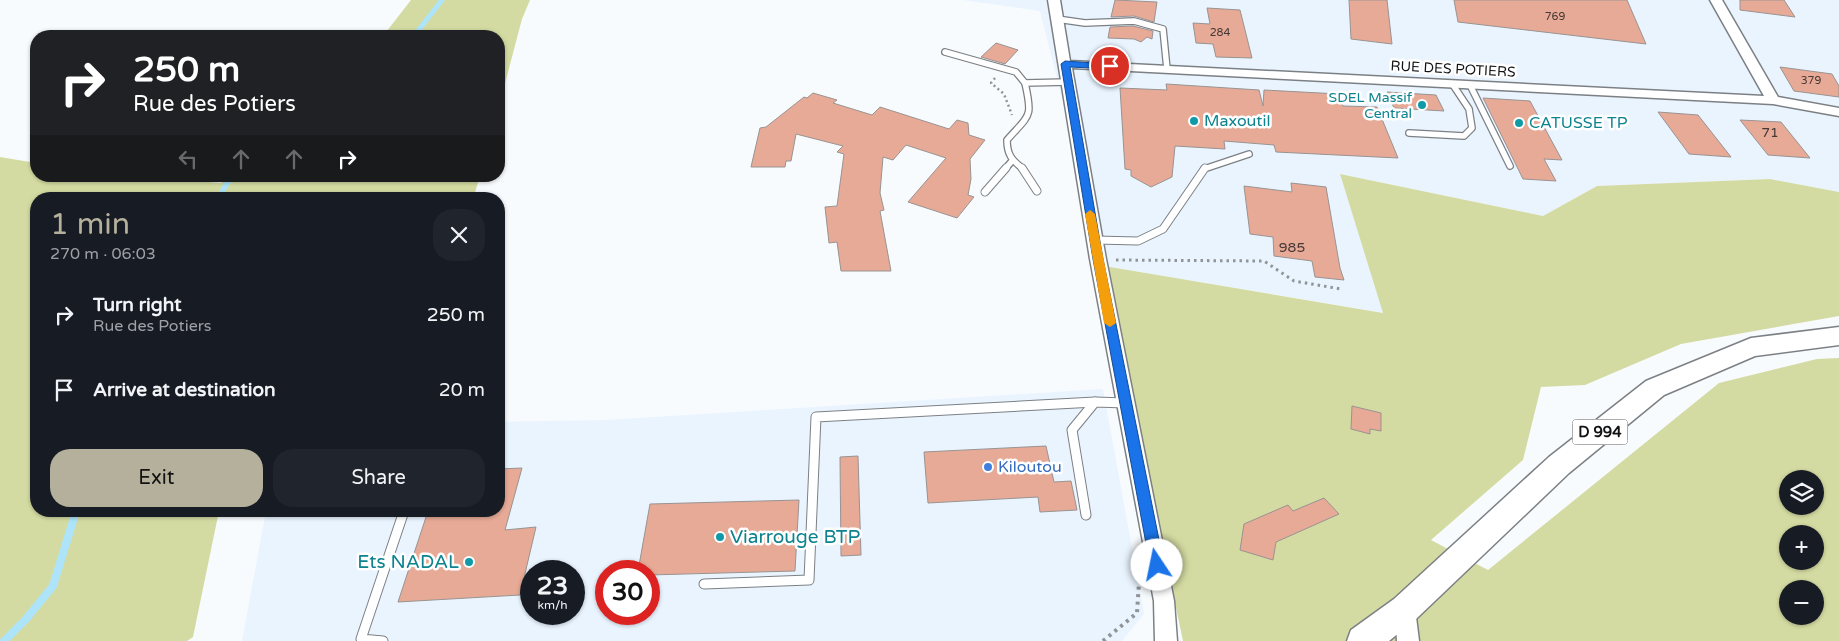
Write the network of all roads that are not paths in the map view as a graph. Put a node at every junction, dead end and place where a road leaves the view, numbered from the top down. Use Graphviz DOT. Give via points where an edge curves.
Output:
graph roads {
  1 [pos="1054,0"];
  2 [pos="1716,0"];
  3 [pos="1057,20"];
  4 [pos="945,52"];
  5 [pos="1065,64"];
  6 [pos="1167,69"];
  7 [pos="1026,82"];
  8 [pos="1068,82"];
  9 [pos="1453,85"];
  10 [pos="1470,85"];
  11 [pos="1773,100"];
  12 [pos="1839,112"];
  13 [pos="1409,133"];
  14 [pos="1249,154"];
  15 [pos="1012,161"];
  16 [pos="1510,166"];
  17 [pos="1038,191"];
  18 [pos="985,192"];
  19 [pos="1095,240"];
  20 [pos="1839,336"];
  21 [pos="1094,402"];
  22 [pos="1125,403"];
  23 [pos="1086,515"];
  24 [pos="402,517"];
  25 [pos="704,584"];
  26 [pos="1405,609"];
  27 [pos="383,641"];
  28 [pos="1166,641"];
  29 [pos="1363,641"];
  30 [pos="1408,641"];
  1 -- 3 [label="street"];
  2 -- 11 [label="street"];
  3 -- 5 [label="street"];
  3 -- 6 [label="lane" via="1090,23 1138,20 1152,24 1163,29 1165,34"];
  4 -- 7 [label="lane" via="1016,72"];
  5 -- 6 [label="street, RUE DES POTIERS"];
  5 -- 8 [label="street"];
  6 -- 9 [label="street, RUE DES POTIERS"];
  7 -- 8 [label="lane"];
  7 -- 15 [label="lane" via="1030,105 1028,115 1007,140 1007,151"];
  8 -- 19 [label="street"];
  9 -- 10 [label="street, RUE DES POTIERS"];
  9 -- 13 [label="lane" via="1469,109 1472,128 1464,136"];
  10 -- 11 [label="street, RUE DES POTIERS"];
  10 -- 16 [label="lane"];
  11 -- 12 [label="street, RUE DES POTIERS"];
  14 -- 19 [label="lane" via="1205,168 1163,229 1138,241"];
  15 -- 17 [label="lane" via="1023,169"];
  15 -- 18 [label="lane"];
  19 -- 22 [label="street"];
  20 -- 26 [label="main road, D 994" via="1750,346 1655,388 1559,465"];
  21 -- 22 [label="lane"];
  21 -- 23 [label="lane" via="1072,430"];
  21 -- 25 [label="lane" via="816,417 809,580"];
  22 -- 28 [label="street" via="1164,602"];
  24 -- 27 [label="lane" via="361,639"];
  26 -- 29 [label="main road, D 994"];
  26 -- 30 [label="street"];
}
